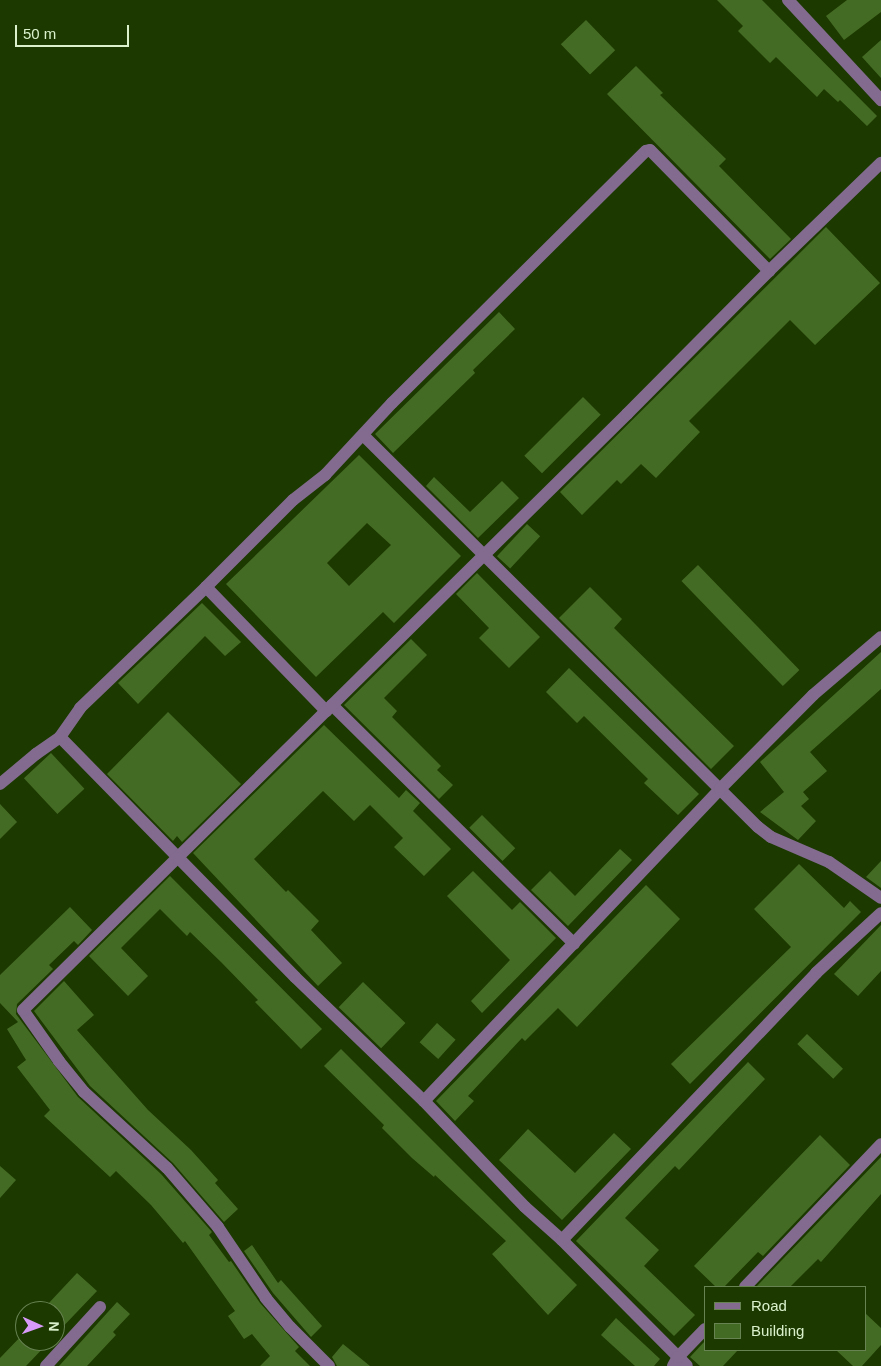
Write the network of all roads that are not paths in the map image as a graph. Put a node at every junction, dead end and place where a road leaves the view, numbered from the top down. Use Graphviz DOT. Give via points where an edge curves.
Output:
graph roads {
  1 [pos="788,0"];
  2 [pos="881,100"];
  3 [pos="881,164"];
  4 [pos="769,271"];
  5 [pos="363,436"];
  6 [pos="484,554"];
  7 [pos="206,587"];
  8 [pos="881,637"];
  9 [pos="329,708"];
  10 [pos="60,737"];
  11 [pos="0,784"];
  12 [pos="720,789"];
  13 [pos="177,856"];
  14 [pos="881,898"];
  15 [pos="881,913"];
  16 [pos="574,944"];
  17 [pos="424,1101"];
  18 [pos="881,1144"];
  19 [pos="562,1240"];
  20 [pos="746,1286"];
  21 [pos="100,1307"];
  22 [pos="704,1330"];
  23 [pos="679,1363"];
  24 [pos="46,1366"];
  25 [pos="329,1366"];
  1 -- 2 [label="street"];
  3 -- 4 [label="street"];
  4 -- 5 [label="street" via="648,150 392,403"];
  4 -- 6 [label="street"];
  5 -- 6 [label="street"];
  5 -- 7 [label="street"];
  6 -- 9 [label="street"];
  6 -- 12 [label="street"];
  7 -- 9 [label="street"];
  7 -- 10 [label="street" via="80,708"];
  8 -- 12 [label="street" via="813,695"];
  9 -- 13 [label="street"];
  9 -- 16 [label="street"];
  10 -- 11 [label="street"];
  10 -- 13 [label="street"];
  12 -- 14 [label="street" via="771,837 828,862"];
  12 -- 16 [label="street"];
  13 -- 17 [label="street" via="295,977"];
  13 -- 25 [label="street" via="23,1010 84,1092 167,1168 218,1226 266,1298"];
  15 -- 19 [label="street" via="810,980"];
  16 -- 17 [label="street"];
  17 -- 19 [label="street" via="525,1207"];
  18 -- 20 [label="street"];
  19 -- 23 [label="street"];
  21 -- 24 [label="street"];
  22 -- 23 [label="street"];
}
